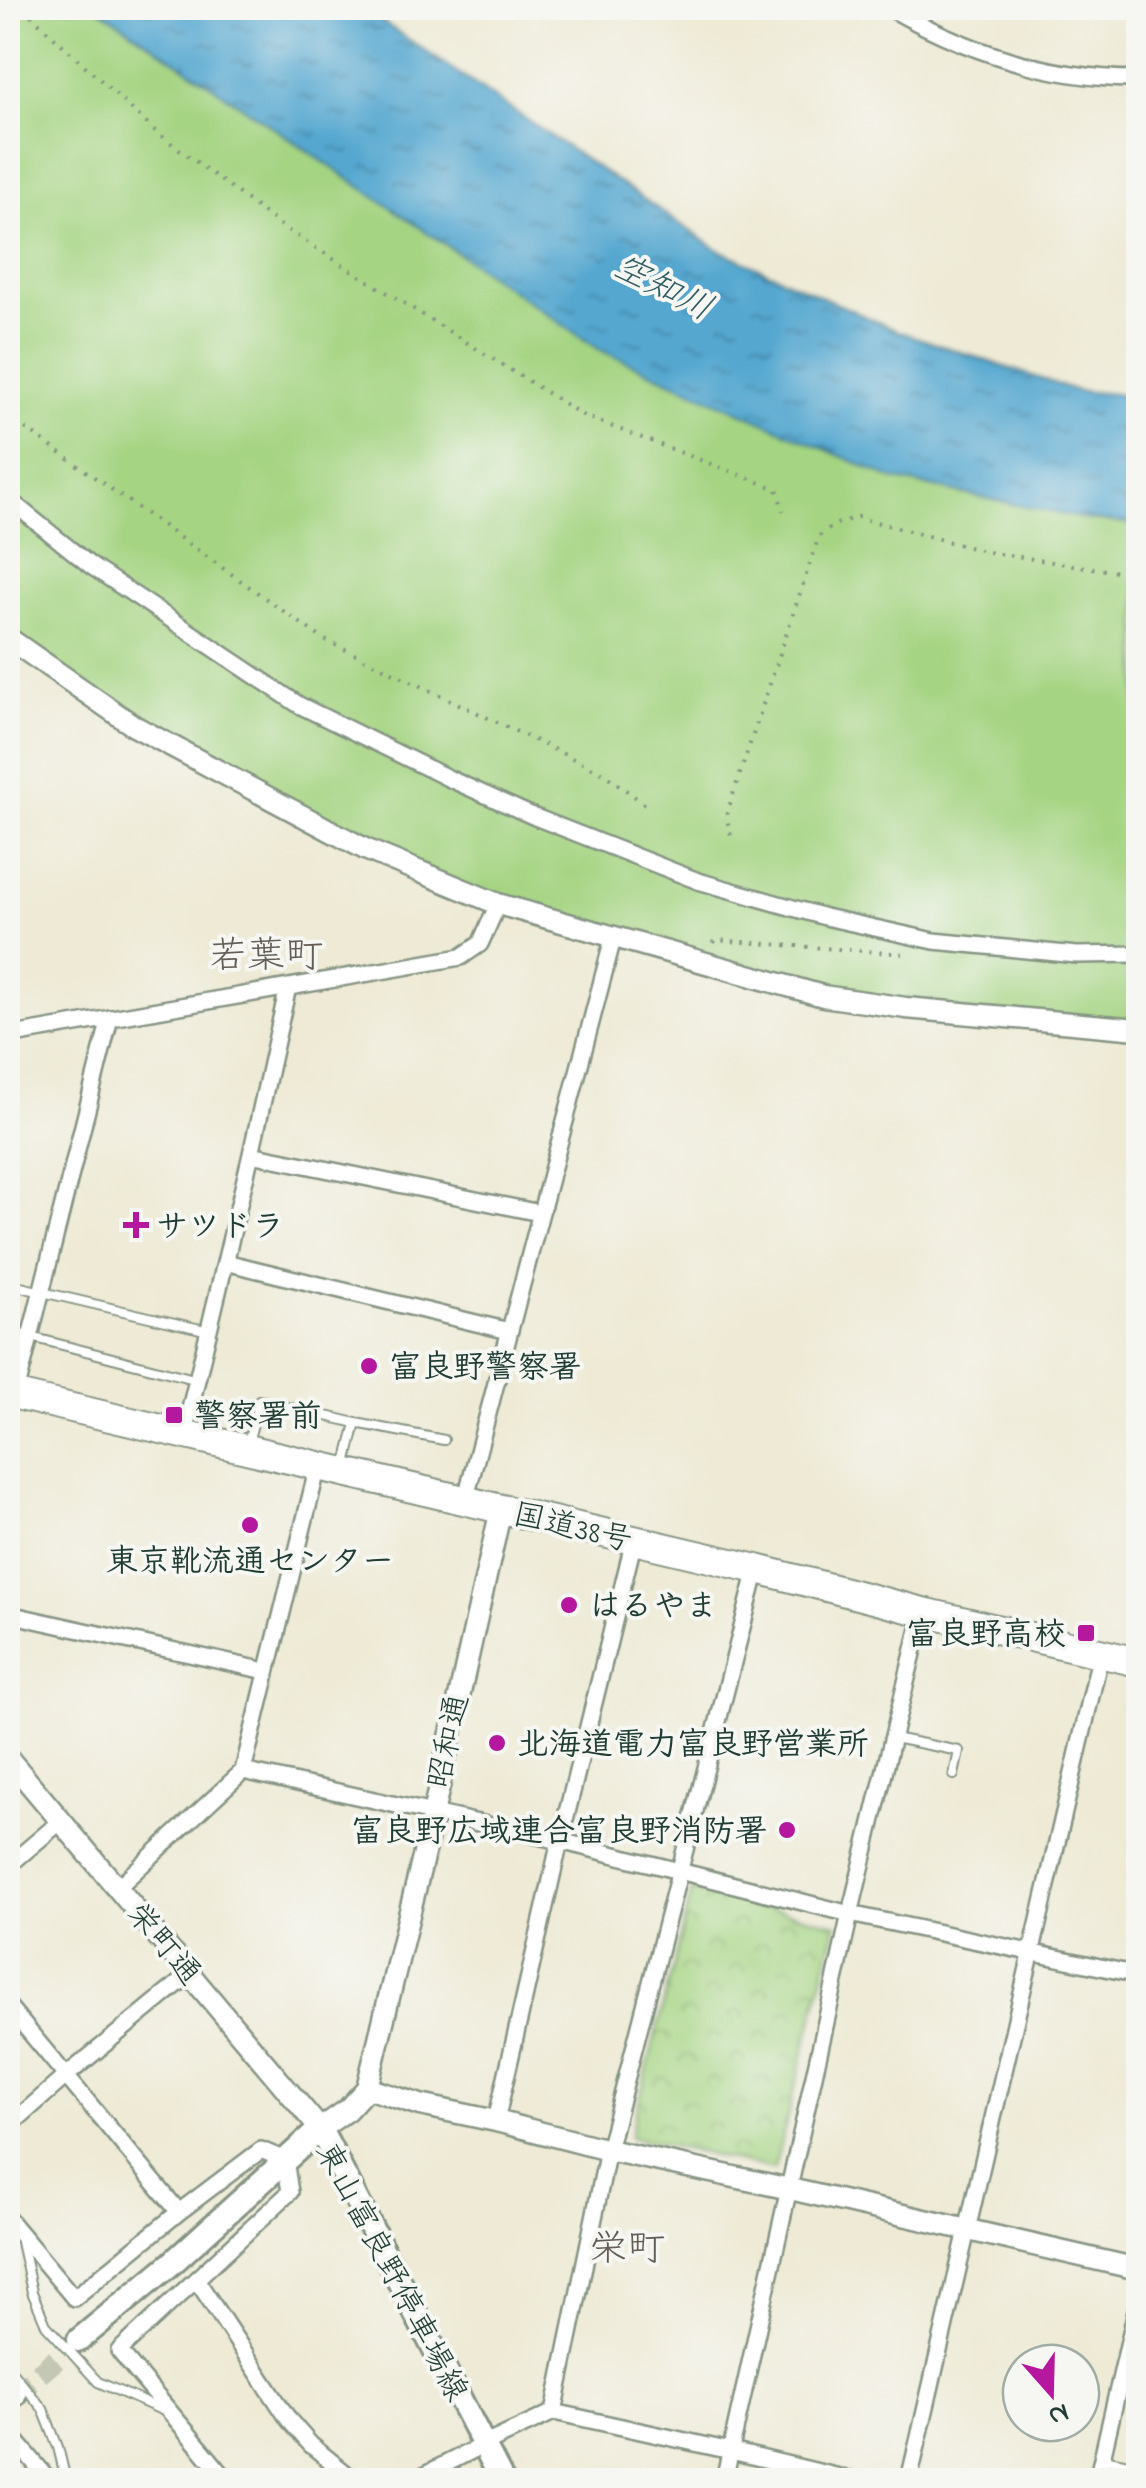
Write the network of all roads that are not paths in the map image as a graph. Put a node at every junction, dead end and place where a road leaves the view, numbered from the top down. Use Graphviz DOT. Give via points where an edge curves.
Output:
graph roads {
  1 [pos="890,8"];
  2 [pos="1138,79"];
  3 [pos="8,499"];
  4 [pos="8,638"];
  5 [pos="498,904"];
  6 [pos="614,935"];
  7 [pos="1138,954"];
  8 [pos="288,987"];
  9 [pos="110,1018"];
  10 [pos="1138,1029"];
  11 [pos="8,1036"];
  12 [pos="251,1154"];
  13 [pos="540,1213"];
  14 [pos="225,1262"];
  15 [pos="8,1284"];
  16 [pos="42,1292"];
  17 [pos="209,1331"];
  18 [pos="510,1331"];
  19 [pos="8,1332"];
  20 [pos="31,1338"];
  21 [pos="198,1380"];
  22 [pos="11,1397"];
  23 [pos="356,1423"];
  24 [pos="184,1434"];
  25 [pos="444,1440"];
  26 [pos="247,1449"];
  27 [pos="331,1469"];
  28 [pos="465,1501"];
  29 [pos="500,1509"];
  30 [pos="634,1540"];
  31 [pos="757,1568"];
  32 [pos="922,1612"];
  33 [pos="8,1616"];
  34 [pos="1100,1653"];
  35 [pos="1138,1662"];
  36 [pos="266,1671"];
  37 [pos="892,1738"];
  38 [pos="8,1758"];
  39 [pos="242,1771"];
  40 [pos="954,1776"];
  41 [pos="432,1814"];
  42 [pos="61,1821"];
  43 [pos="560,1841"];
  44 [pos="8,1866"];
  45 [pos="681,1870"];
  46 [pos="118,1888"];
  47 [pos="850,1914"];
  48 [pos="1031,1952"];
  49 [pos="190,1974"];
  50 [pos="1138,1975"];
  51 [pos="8,2006"];
  52 [pos="67,2075"];
  53 [pos="367,2088"];
  54 [pos="496,2121"];
  55 [pos="8,2128"];
  56 [pos="320,2130"];
  57 [pos="608,2150"];
  58 [pos="285,2160"];
  59 [pos="790,2189"];
  60 [pos="179,2212"];
  61 [pos="8,2219"];
  62 [pos="969,2231"];
  63 [pos="20,2233"];
  64 [pos="1138,2270"];
  65 [pos="196,2278"];
  66 [pos="1138,2302"];
  67 [pos="79,2340"];
  68 [pos="8,2367"];
  69 [pos="554,2412"];
  70 [pos="170,2413"];
  71 [pos="8,2441"];
  72 [pos="484,2444"];
  73 [pos="731,2450"];
  74 [pos="1102,2458"];
  75 [pos="1138,2466"];
  76 [pos="49,2480"];
  77 [pos="66,2480"];
  78 [pos="227,2480"];
  79 [pos="354,2480"];
  80 [pos="414,2480"];
  81 [pos="502,2480"];
  82 [pos="724,2480"];
  83 [pos="852,2480"];
  84 [pos="910,2480"];
  85 [pos="1097,2480"];
  1 -- 2 [label="street" via="1013,62 1062,74"];
  3 -- 7 [label="street" via="91,566 299,705 535,817 698,882 934,942"];
  4 -- 5 [label="street" via="134,726 364,849"];
  5 -- 6 [label="street"];
  5 -- 8 [label="street" via="480,944 461,957"];
  6 -- 10 [label="street" via="823,996"];
  6 -- 13 [label="street"];
  8 -- 9 [label="street"];
  8 -- 12 [label="street"];
  9 -- 11 [label="street"];
  9 -- 16 [label="street"];
  12 -- 13 [label="street"];
  12 -- 14 [label="street"];
  13 -- 18 [label="street"];
  14 -- 17 [label="street"];
  14 -- 18 [label="street"];
  15 -- 16 [label="lane"];
  16 -- 17 [label="lane"];
  16 -- 20 [label="street"];
  17 -- 21 [label="street"];
  18 -- 28 [label="street"];
  19 -- 20 [label="lane"];
  20 -- 21 [label="lane"];
  20 -- 22 [label="street"];
  21 -- 24 [label="street"];
  22 -- 24 [label="highway, 国道38号"];
  23 -- 25 [label="lane"];
  23 -- 26 [label="lane" via="258,1400"];
  23 -- 27 [label="lane"];
  24 -- 26 [label="highway, 国道38号"];
  26 -- 27 [label="highway, 国道38号"];
  27 -- 28 [label="highway, 国道38号"];
  27 -- 36 [label="street"];
  28 -- 29 [label="highway, 国道38号"];
  29 -- 30 [label="highway, 国道38号"];
  29 -- 41 [label="street, 昭和通"];
  30 -- 31 [label="highway, 国道38号"];
  30 -- 43 [label="street"];
  31 -- 32 [label="highway, 国道38号"];
  31 -- 45 [label="street"];
  32 -- 34 [label="highway, 国道38号"];
  32 -- 37 [label="street"];
  33 -- 36 [label="street"];
  34 -- 35 [label="highway, 国道38号"];
  34 -- 48 [label="street"];
  36 -- 39 [label="street"];
  37 -- 40 [label="lane" via="958,1751"];
  37 -- 47 [label="street"];
  38 -- 42 [label="street, 栄町通"];
  39 -- 41 [label="street"];
  39 -- 46 [label="street"];
  41 -- 43 [label="street"];
  41 -- 53 [label="street, 昭和通"];
  42 -- 44 [label="street"];
  42 -- 46 [label="street, 栄町通"];
  43 -- 45 [label="street"];
  43 -- 54 [label="street"];
  45 -- 47 [label="street"];
  45 -- 57 [label="street"];
  46 -- 49 [label="street, 栄町通"];
  47 -- 48 [label="street"];
  47 -- 59 [label="street"];
  48 -- 50 [label="street"];
  48 -- 62 [label="street"];
  49 -- 52 [label="street"];
  49 -- 56 [label="street, 栄町通"];
  51 -- 52 [label="street"];
  52 -- 55 [label="street"];
  52 -- 60 [label="street"];
  53 -- 54 [label="street"];
  53 -- 56 [label="street"];
  54 -- 57 [label="street"];
  56 -- 58 [label="main road, 東山富良野停車場線"];
  56 -- 72 [label="main road, 東山富良野停車場線"];
  57 -- 59 [label="street"];
  57 -- 69 [label="street"];
  58 -- 60 [label="street" via="261,2150"];
  58 -- 65 [label="street" via="290,2192"];
  58 -- 67 [label="main road, 東山富良野停車場線"];
  59 -- 62 [label="street"];
  59 -- 73 [label="street"];
  60 -- 63 [label="street" via="74,2298"];
  61 -- 63 [label="street"];
  62 -- 64 [label="street"];
  62 -- 84 [label="street"];
  63 -- 70 [label="lane" via="46,2326 98,2382"];
  65 -- 70 [label="street" via="119,2351"];
  65 -- 79 [label="street" via="289,2420"];
  66 -- 74 [label="street"];
  68 -- 77 [label="lane" via="43,2409"];
  69 -- 72 [label="street"];
  69 -- 73 [label="street"];
  70 -- 78 [label="street"];
  71 -- 76 [label="street" via="12,2436"];
  72 -- 80 [label="street"];
  72 -- 81 [label="main road, 東山富良野停車場線"];
  73 -- 82 [label="street"];
  73 -- 83 [label="street"];
  74 -- 75 [label="lane"];
  74 -- 85 [label="street"];
}
